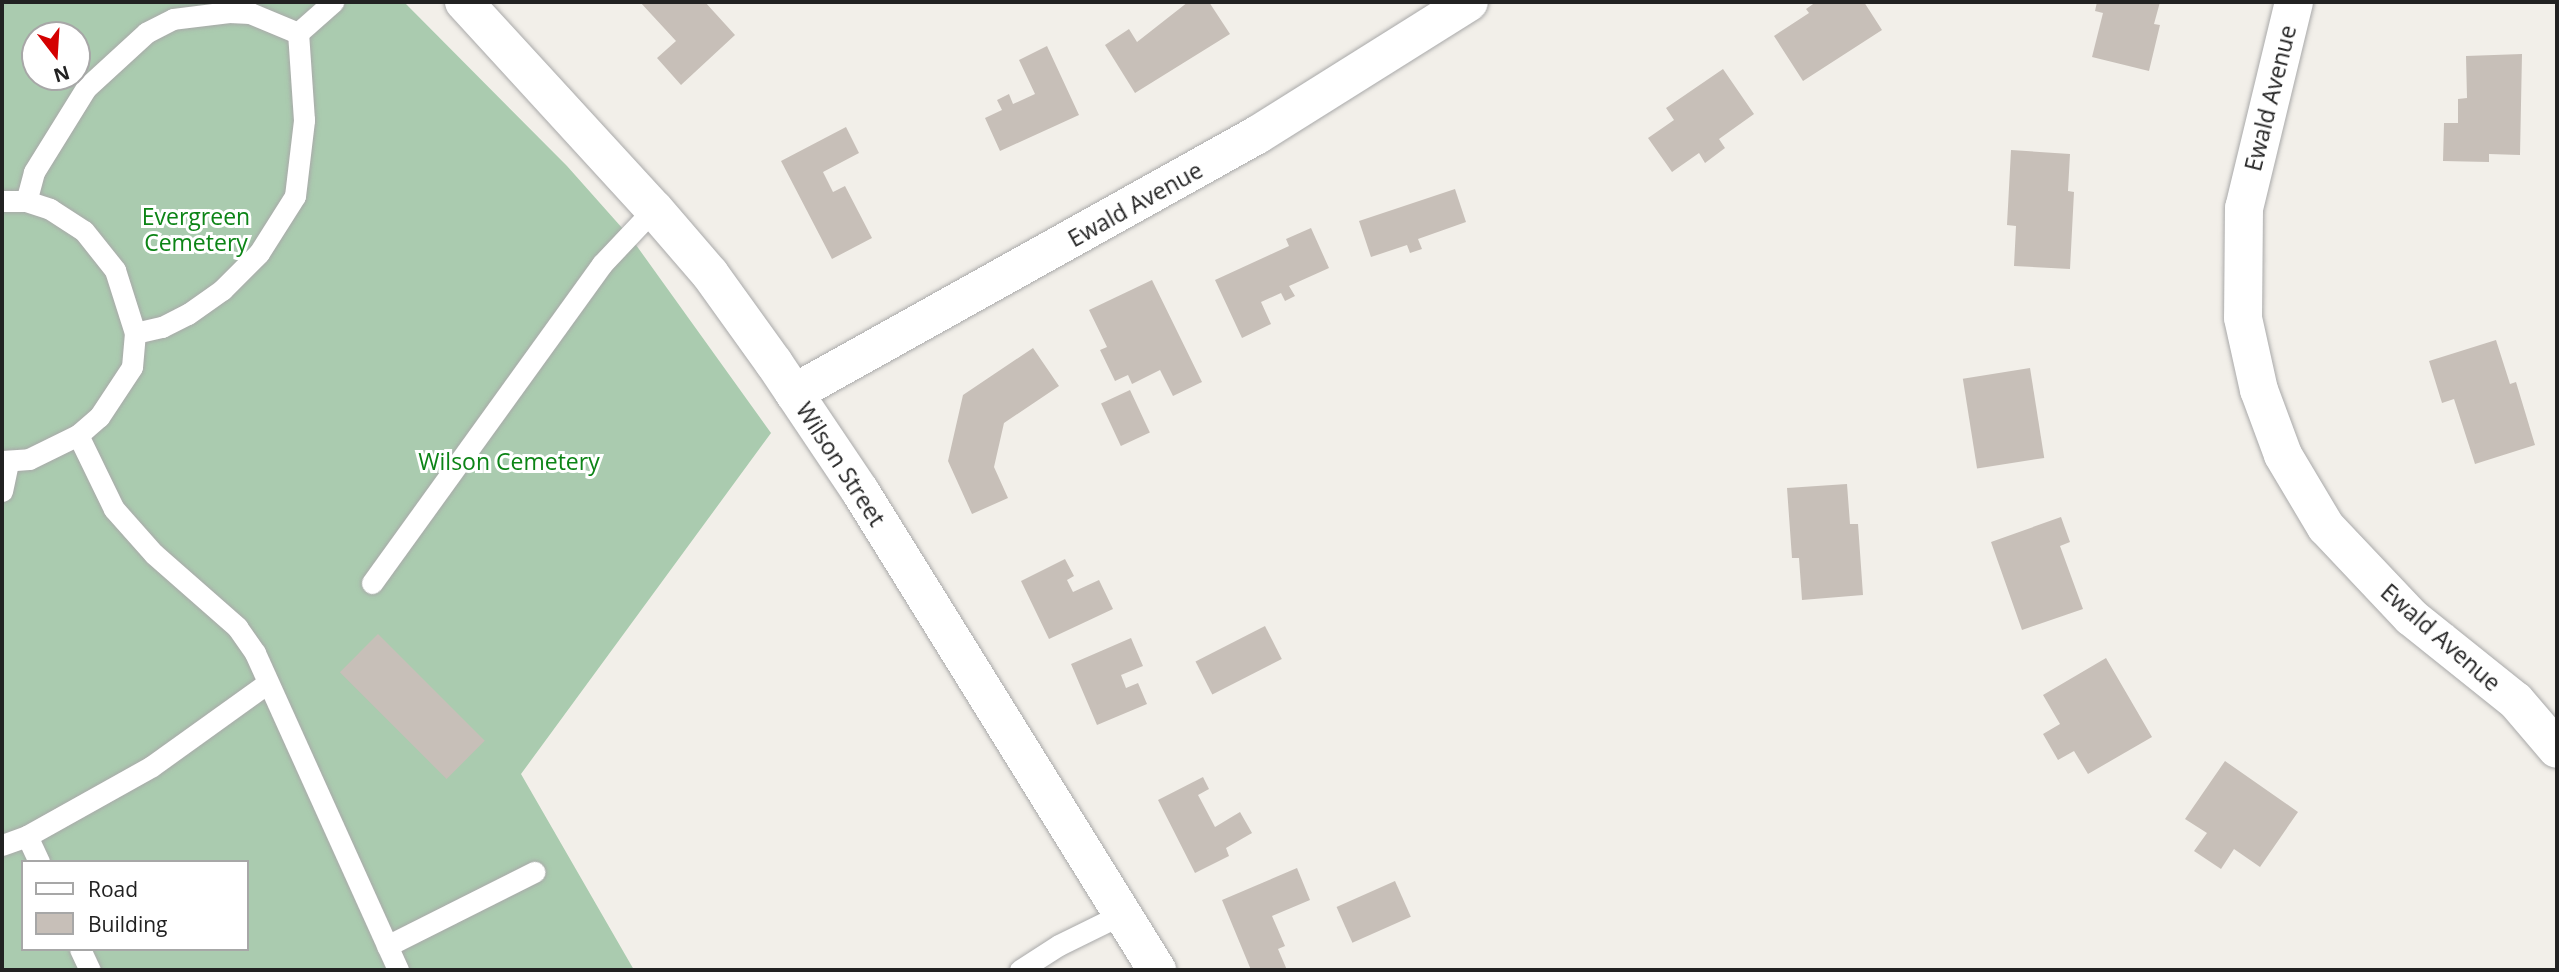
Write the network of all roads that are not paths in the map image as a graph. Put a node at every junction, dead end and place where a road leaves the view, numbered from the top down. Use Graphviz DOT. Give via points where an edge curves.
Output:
graph roads {
  1 [pos="333,2"];
  2 [pos="464,2"];
  3 [pos="1469,2"];
  4 [pos="2294,2"];
  5 [pos="298,33"];
  6 [pos="2,201"];
  7 [pos="26,201"];
  8 [pos="654,209"];
  9 [pos="135,333"];
  10 [pos="794,393"];
  11 [pos="78,435"];
  12 [pos="5,462"];
  13 [pos="2,491"];
  14 [pos="372,583"];
  15 [pos="266,684"];
  16 [pos="2557,750"];
  17 [pos="27,836"];
  18 [pos="2,845"];
  19 [pos="38,860"];
  20 [pos="534,872"];
  21 [pos="1120,915"];
  22 [pos="387,946"];
  23 [pos="81,951"];
  24 [pos="90,970"];
  25 [pos="398,970"];
  26 [pos="1020,970"];
  27 [pos="1157,970"];
  1 -- 5 [label="lane"];
  2 -- 8 [label="street, Wilson Street"];
  3 -- 10 [label="street, Ewald Avenue" via="1257,135"];
  4 -- 16 [label="street, Ewald Avenue" via="2244,208 2243,318 2259,390 2283,455 2326,527 2411,617 2516,701"];
  5 -- 7 [label="lane" via="250,13 229,12 173,19 146,33 86,88 34,172"];
  5 -- 9 [label="lane" via="302,158 295,196 282,223 222,290 162,327"];
  6 -- 7 [label="lane"];
  7 -- 9 [label="lane" via="69,218 100,248 123,287"];
  8 -- 10 [label="street, Wilson Street" via="710,274"];
  8 -- 14 [label="lane" via="602,264"];
  9 -- 11 [label="lane" via="132,367 99,417"];
  10 -- 21 [label="street, Wilson Street" via="897,550"];
  11 -- 12 [label="lane" via="50,451"];
  11 -- 15 [label="lane" via="114,509 154,554 237,627 255,653"];
  12 -- 13 [label="lane"];
  15 -- 17 [label="lane" via="143,772"];
  15 -- 22 [label="lane"];
  17 -- 18 [label="lane"];
  17 -- 19 [label="lane"];
  20 -- 22 [label="lane"];
  21 -- 26 [label="lane"];
  21 -- 27 [label="street, Wilson Street"];
  22 -- 25 [label="lane"];
  23 -- 24 [label="lane"];
}
